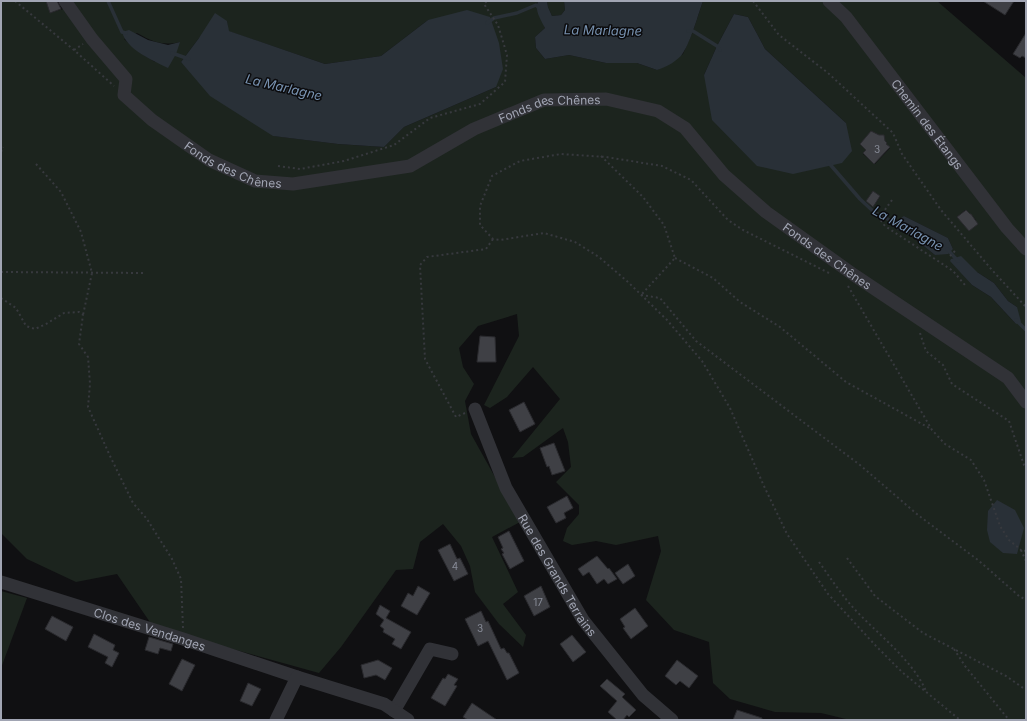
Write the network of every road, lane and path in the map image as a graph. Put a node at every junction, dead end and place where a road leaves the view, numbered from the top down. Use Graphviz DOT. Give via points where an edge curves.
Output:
graph roads {
  1 [pos="15,1"];
  2 [pos="65,1"];
  3 [pos="487,1"];
  4 [pos="753,1"];
  5 [pos="829,1"];
  6 [pos="124,95"];
  7 [pos="3,147"];
  8 [pos="1,152"];
  9 [pos="601,156"];
  10 [pos="36,164"];
  11 [pos="278,166"];
  12 [pos="892,200"];
  13 [pos="493,239"];
  14 [pos="1026,249"];
  15 [pos="955,251"];
  16 [pos="950,256"];
  17 [pos="675,258"];
  18 [pos="1,272"];
  19 [pos="92,273"];
  20 [pos="146,273"];
  21 [pos="832,274"];
  22 [pos="854,275"];
  23 [pos="965,285"];
  24 [pos="641,295"];
  25 [pos="1,298"];
  26 [pos="1026,308"];
  27 [pos="83,315"];
  28 [pos="913,315"];
  29 [pos="1026,402"];
  30 [pos="475,409"];
  31 [pos="932,430"];
  32 [pos="1026,467"];
  33 [pos="1022,550"];
  34 [pos="1026,552"];
  35 [pos="847,558"];
  36 [pos="1026,561"];
  37 [pos="819,562"];
  38 [pos="1,582"];
  39 [pos="1026,600"];
  40 [pos="183,639"];
  41 [pos="953,648"];
  42 [pos="452,654"];
  43 [pos="297,677"];
  44 [pos="1026,690"];
  45 [pos="927,692"];
  46 [pos="394,711"];
  47 [pos="276,720"];
  48 [pos="408,720"];
  49 [pos="672,720"];
  50 [pos="960,720"];
  51 [pos="1009,720"];
  1 -- 6 [label="path"];
  2 -- 6 [label="street" via="92,39 126,79"];
  3 -- 11 [label="path" via="484,4 497,24 507,55 505,82 480,104 430,118 394,145 344,161 300,168"];
  4 -- 26 [label="path" via="779,35 828,73 893,133 902,154 941,210"];
  5 -- 14 [label="street, Chemin des Étangs" via="846,17 1007,228"];
  6 -- 22 [label="street, Fonds des Chênes" via="152,120 209,160 255,181 293,184 410,166 474,129 544,100 606,98 658,111 685,128 724,174 766,212"];
  7 -- 8 [label="path"];
  9 -- 13 [label="path" via="561,154 520,161 492,176 480,206 480,225"];
  9 -- 17 [label="path" via="643,197 664,225"];
  9 -- 21 [label="path" via="662,166 691,180 728,220"];
  10 -- 19 [label="path" via="61,192 81,232"];
  12 -- 23 [label="path" via="879,218 885,226 953,270"];
  13 -- 24 [label="path" via="544,233 574,242 599,257"];
  13 -- 30 [label="path" via="486,249 427,257 420,265 425,359 456,417"];
  15 -- 16 [label="path"];
  17 -- 24 [label="path"];
  17 -- 31 [label="path" via="713,278 740,302 780,327 846,382"];
  18 -- 19 [label="path"];
  19 -- 20 [label="path"];
  19 -- 27 [label="path"];
  22 -- 28 [label="street, Fonds des Chênes"];
  22 -- 31 [label="path" via="846,281"];
  24 -- 39 [label="path" via="660,298 696,340 860,465 918,515"];
  24 -- 45 [label="path" via="667,320 702,361 730,408 787,534 828,594 902,672"];
  25 -- 27 [label="path" via="16,308 26,326 35,329 64,313 80,312"];
  27 -- 40 [label="path" via="79,344 88,357 88,407 133,503 172,559 181,579"];
  28 -- 29 [label="street, Fonds des Chênes" via="1008,378"];
  28 -- 32 [label="path" via="926,351 943,365 952,384 1009,421"];
  30 -- 49 [label="street, Rue des Grands Terrains" via="506,488 583,620 643,695"];
  31 -- 33 [label="path" via="945,444 971,460 984,480 1000,526 1009,540"];
  33 -- 34 [label="path"];
  33 -- 36 [label="path"];
  35 -- 41 [label="path" via="875,596 923,633"];
  37 -- 45 [label="path" via="850,604 921,679"];
  38 -- 40 [label="street, Clos des Vendanges"];
  40 -- 43 [label="street, Clos des Vendanges"];
  41 -- 44 [label="path" via="1006,676"];
  41 -- 51 [label="path"];
  42 -- 46 [label="street" via="430,649"];
  43 -- 46 [label="street, Clos des Vendanges" via="384,704"];
  43 -- 47 [label="street"];
  45 -- 50 [label="path"];
  46 -- 48 [label="street, Clos des Vendanges"];
}
